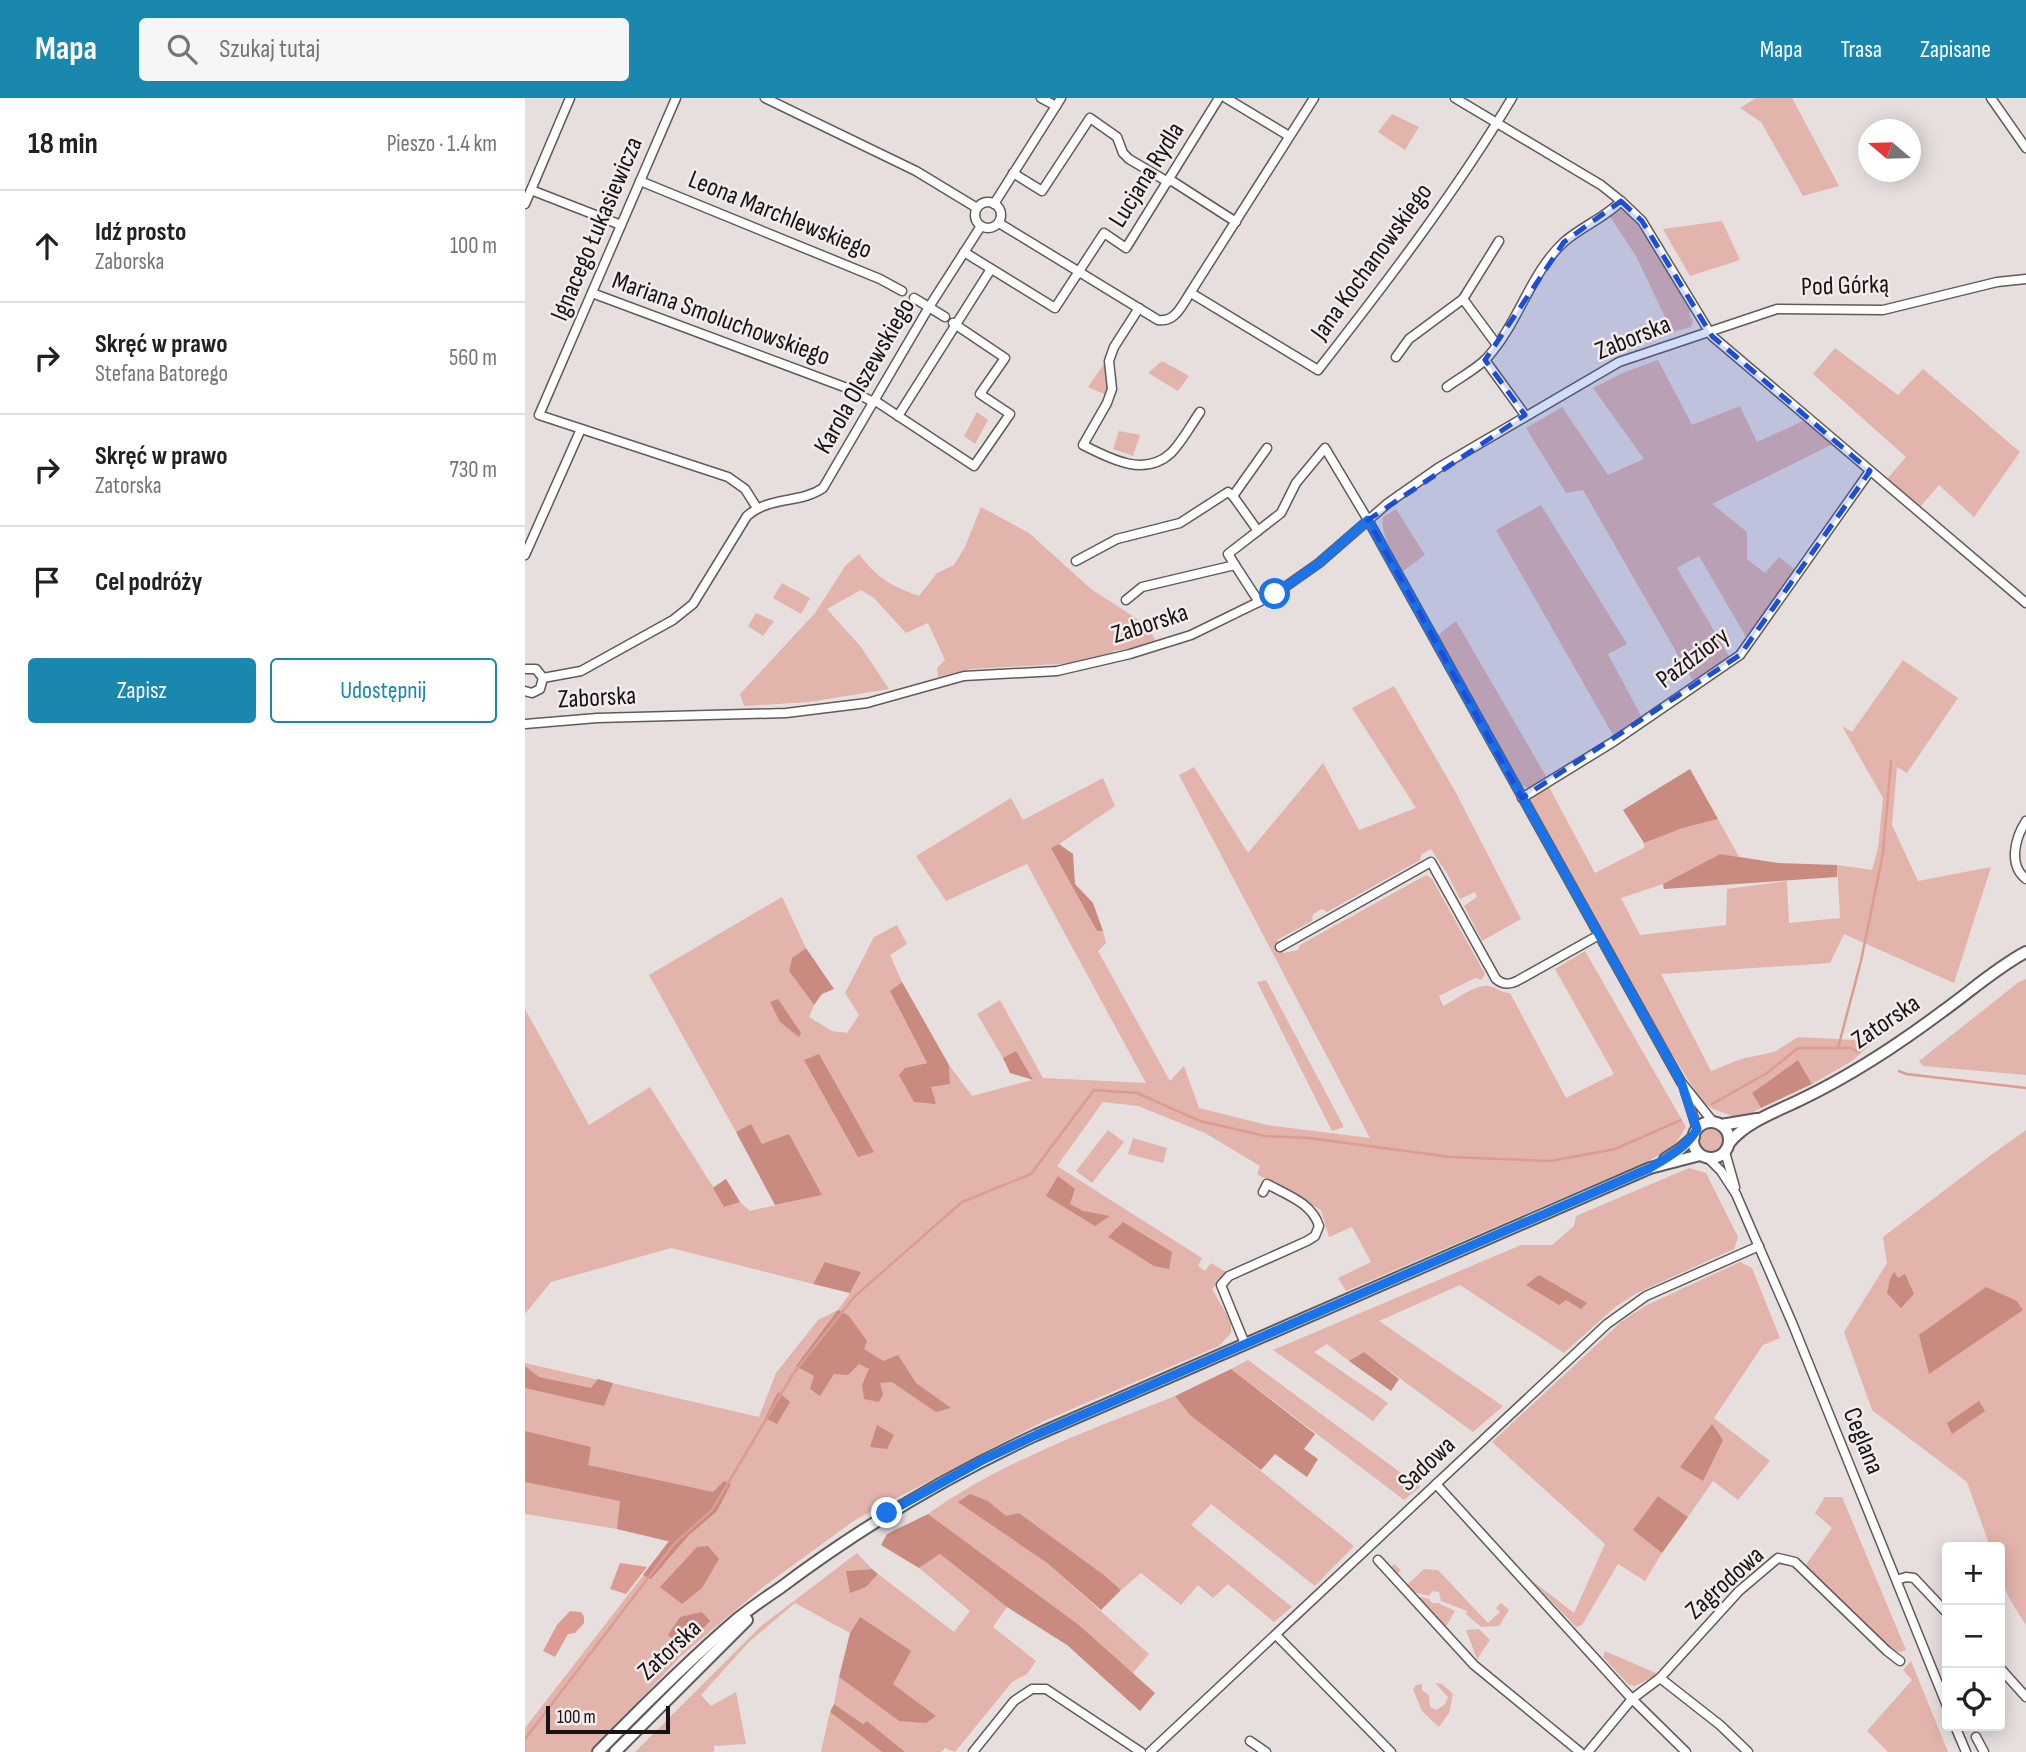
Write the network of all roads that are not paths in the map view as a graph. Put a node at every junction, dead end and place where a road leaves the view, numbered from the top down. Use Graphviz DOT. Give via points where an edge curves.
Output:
graph roads {
  1 [pos="570,98"];
  2 [pos="676,98"];
  3 [pos="765,98"];
  4 [pos="1041,98"];
  5 [pos="1061,98"];
  6 [pos="1219,98"];
  7 [pos="1226,98"];
  8 [pos="1314,98"];
  9 [pos="1455,98"];
  10 [pos="1512,98"];
  11 [pos="1991,98"];
  12 [pos="1056,106"];
  13 [pos="1497,124"];
  14 [pos="1289,136"];
  15 [pos="2026,148"];
  16 [pos="1013,173"];
  17 [pos="640,181"];
  18 [pos="1169,181"];
  19 [pos="531,190"];
  20 [pos="1621,201"];
  21 [pos="525,204"];
  22 [pos="994,204"];
  23 [pos="977,208"];
  24 [pos="1236,222"];
  25 [pos="999,223"];
  26 [pos="621,225"];
  27 [pos="981,226"];
  28 [pos="1499,241"];
  29 [pos="964,252"];
  30 [pos="991,269"];
  31 [pos="1079,271"];
  32 [pos="2026,279"];
  33 [pos="902,291"];
  34 [pos="592,293"];
  35 [pos="1191,293"];
  36 [pos="914,298"];
  37 [pos="1463,299"];
  38 [pos="929,307"];
  39 [pos="1139,308"];
  40 [pos="945,317"];
  41 [pos="954,323"];
  42 [pos="1709,330"];
  43 [pos="1497,345"];
  44 [pos="1396,356"];
  45 [pos="1485,360"];
  46 [pos="1447,387"];
  47 [pos="874,401"];
  48 [pos="1200,412"];
  49 [pos="1525,415"];
  50 [pos="898,416"];
  51 [pos="581,429"];
  52 [pos="1267,448"];
  53 [pos="1870,471"];
  54 [pos="1233,496"];
  55 [pos="757,508"];
  56 [pos="1368,520"];
  57 [pos="1258,531"];
  58 [pos="525,555"];
  59 [pos="1076,561"];
  60 [pos="1235,565"];
  61 [pos="1126,600"];
  62 [pos="1259,602"];
  63 [pos="2026,603"];
  64 [pos="525,669"];
  65 [pos="544,678"];
  66 [pos="525,691"];
  67 [pos="525,724"];
  68 [pos="1522,798"];
  69 [pos="2026,821"];
  70 [pos="1427,853"];
  71 [pos="1431,862"];
  72 [pos="2026,879"];
  73 [pos="1599,935"];
  74 [pos="1280,947"];
  75 [pos="2026,952"];
  76 [pos="1681,1082"];
  77 [pos="1763,1118"];
  78 [pos="1717,1124"];
  79 [pos="1695,1133"];
  80 [pos="1727,1147"];
  81 [pos="1704,1157"];
  82 [pos="1650,1168"];
  83 [pos="1262,1192"];
  84 [pos="1736,1194"];
  85 [pos="1759,1246"];
  86 [pos="1245,1344"];
  87 [pos="1436,1484"];
  88 [pos="1378,1560"];
  89 [pos="1897,1580"];
  90 [pos="779,1588"];
  91 [pos="1942,1608"];
  92 [pos="1276,1635"];
  93 [pos="1900,1661"];
  94 [pos="2005,1674"];
  95 [pos="1660,1678"];
  96 [pos="1942,1693"];
  97 [pos="2026,1697"];
  98 [pos="1632,1699"];
  99 [pos="1957,1731"];
  100 [pos="1976,1737"];
  101 [pos="1250,1741"];
  102 [pos="598,1752"];
  103 [pos="615,1752"];
  104 [pos="973,1752"];
  105 [pos="1141,1752"];
  106 [pos="1150,1752"];
  107 [pos="1266,1752"];
  108 [pos="1391,1752"];
  109 [pos="1580,1752"];
  110 [pos="1588,1752"];
  111 [pos="1686,1752"];
  112 [pos="1748,1752"];
  113 [pos="1966,1752"];
  114 [pos="1984,1752"];
  1 -- 19 [label="street"];
  2 -- 17 [label="street, Ignacego Łukasiewicza"];
  3 -- 23 [label="street" via="916,171"];
  4 -- 12 [label="street"];
  5 -- 12 [label="street"];
  6 -- 18 [label="street, Lucjana Rydla"];
  7 -- 14 [label="street"];
  8 -- 14 [label="street"];
  9 -- 13 [label="street"];
  10 -- 13 [label="street"];
  11 -- 15 [label="street"];
  12 -- 16 [label="street"];
  13 -- 20 [label="street"];
  13 -- 35 [label="street, Jana Kochanowskiego" via="1318,370"];
  14 -- 24 [label="street"];
  16 -- 18 [label="street" via="1042,191 1090,117 1117,137 1129,159"];
  16 -- 22 [label="street"];
  17 -- 26 [label="street, Ignacego Łukasiewicza"];
  17 -- 33 [label="street, Leona Marchlewskiego"];
  18 -- 24 [label="street"];
  18 -- 31 [label="street, Lucjana Rydla" via="1126,248 1104,233"];
  19 -- 21 [label="street"];
  19 -- 26 [label="street"];
  20 -- 42 [label="street" via="1641,221"];
  20 -- 43 [label="street" via="1564,242"];
  22 -- 23 [label="street"];
  22 -- 25 [label="street" via="1000,211"];
  23 -- 27 [label="street" via="975,216"];
  24 -- 35 [label="street"];
  25 -- 27 [label="street" via="992,228"];
  25 -- 31 [label="street"];
  26 -- 34 [label="street, Ignacego Łukasiewicza"];
  27 -- 29 [label="street, Karola Olszewskiego"];
  28 -- 37 [label="street"];
  29 -- 30 [label="street"];
  29 -- 38 [label="street, Karola Olszewskiego"];
  30 -- 31 [label="street" via="1055,308"];
  30 -- 41 [label="street"];
  31 -- 39 [label="street"];
  32 -- 42 [label="street, Pod Górką" via="1883,310 1777,309"];
  34 -- 47 [label="street, Mariana Smoluchowskiego"];
  34 -- 51 [label="street, Ignacego Łukasiewicza" via="539,415"];
  35 -- 39 [label="street" via="1167,321"];
  36 -- 38 [label="street"];
  37 -- 43 [label="street"];
  37 -- 44 [label="street" via="1409,339"];
  38 -- 40 [label="street"];
  38 -- 47 [label="street, Karola Olszewskiego"];
  39 -- 48 [label="street" via="1114,347 1109,361 1112,389 1083,445 1129,465 1159,461 1171,453"];
  41 -- 50 [label="street"];
  41 -- 50 [label="street, Mariana Smoluchowskiego" via="1005,358 980,394 1010,414 974,466"];
  42 -- 49 [label="street, Zaborska" via="1619,362"];
  42 -- 53 [label="street"];
  43 -- 45 [label="street"];
  45 -- 46 [label="street"];
  45 -- 49 [label="street"];
  47 -- 50 [label="street, Mariana Smoluchowskiego"];
  47 -- 55 [label="street, Karola Olszewskiego" via="823,488"];
  49 -- 56 [label="street, Zaborska" via="1438,468"];
  51 -- 55 [label="street" via="735,480"];
  51 -- 58 [label="street"];
  52 -- 54 [label="street"];
  53 -- 63 [label="street"];
  53 -- 68 [label="street, Paździory" via="1740,655"];
  54 -- 57 [label="street"];
  54 -- 59 [label="street" via="1228,492 1180,523 1117,539"];
  55 -- 65 [label="street" via="747,516 693,604 673,620 580,671"];
  56 -- 57 [label="street" via="1325,447 1296,483 1281,513"];
  56 -- 62 [label="street, Zaborska" via="1319,563"];
  56 -- 68 [label="street"];
  57 -- 60 [label="street" via="1228,554"];
  60 -- 61 [label="street" via="1142,587"];
  60 -- 62 [label="street"];
  62 -- 67 [label="street, Zaborska" via="1191,635 1130,654 1057,671 964,676 867,703 786,713"];
  64 -- 65 [label="street" via="536,669"];
  65 -- 66 [label="street" via="540,689"];
  68 -- 73 [label="street"];
  69 -- 72 [label="street" via="2014,855 2016,868"];
  70 -- 71 [label="street"];
  71 -- 73 [label="street" via="1496,979 1505,984"];
  71 -- 74 [label="street" via="1322,918 1292,946"];
  73 -- 76 [label="street"];
  75 -- 77 [label="main road, Zatorska" via="1879,1056"];
  76 -- 78 [label="street"];
  76 -- 79 [label="street"];
  77 -- 78 [label="main road, Zatorska"];
  77 -- 80 [label="main road, Zatorska"];
  78 -- 79 [label="main road" via="1702,1125"];
  78 -- 80 [label="main road" via="1728,1133"];
  79 -- 81 [label="main road" via="1694,1147"];
  79 -- 82 [label="main road, Zatorska" via="1679,1150"];
  80 -- 81 [label="main road" via="1718,1157"];
  80 -- 84 [label="street, Ceglana"];
  81 -- 82 [label="main road, Zatorska"];
  81 -- 84 [label="street, Ceglana"];
  82 -- 86 [label="main road, Zatorska"];
  83 -- 86 [label="street" via="1266,1185 1296,1200 1310,1209 1318,1226 1307,1241 1237,1269 1221,1285"];
  84 -- 85 [label="street, Ceglana"];
  85 -- 87 [label="street, Sadowa" via="1646,1296 1620,1314"];
  85 -- 89 [label="street, Ceglana"];
  86 -- 90 [label="main road, Zatorska" via="981,1461 887,1513"];
  87 -- 92 [label="street, Sadowa"];
  87 -- 98 [label="street"];
  88 -- 109 [label="street" via="1474,1665"];
  89 -- 91 [label="street" via="1914,1578"];
  89 -- 96 [label="street, Ceglana"];
  90 -- 102 [label="main road, Zatorska" via="701,1651"];
  90 -- 103 [label="main road, Zatorska"];
  92 -- 106 [label="street, Sadowa"];
  92 -- 108 [label="street"];
  93 -- 95 [label="street, Zagrodowa" via="1795,1562 1778,1558 1739,1591"];
  94 -- 97 [label="street"];
  95 -- 98 [label="street, Zagrodowa"];
  95 -- 112 [label="street"];
  98 -- 110 [label="street, Zagrodowa"];
  98 -- 111 [label="street"];
  99 -- 113 [label="street"];
  100 -- 114 [label="street"];
  101 -- 107 [label="street"];
  104 -- 105 [label="street" via="1013,1701 1032,1689 1046,1689"];
}
